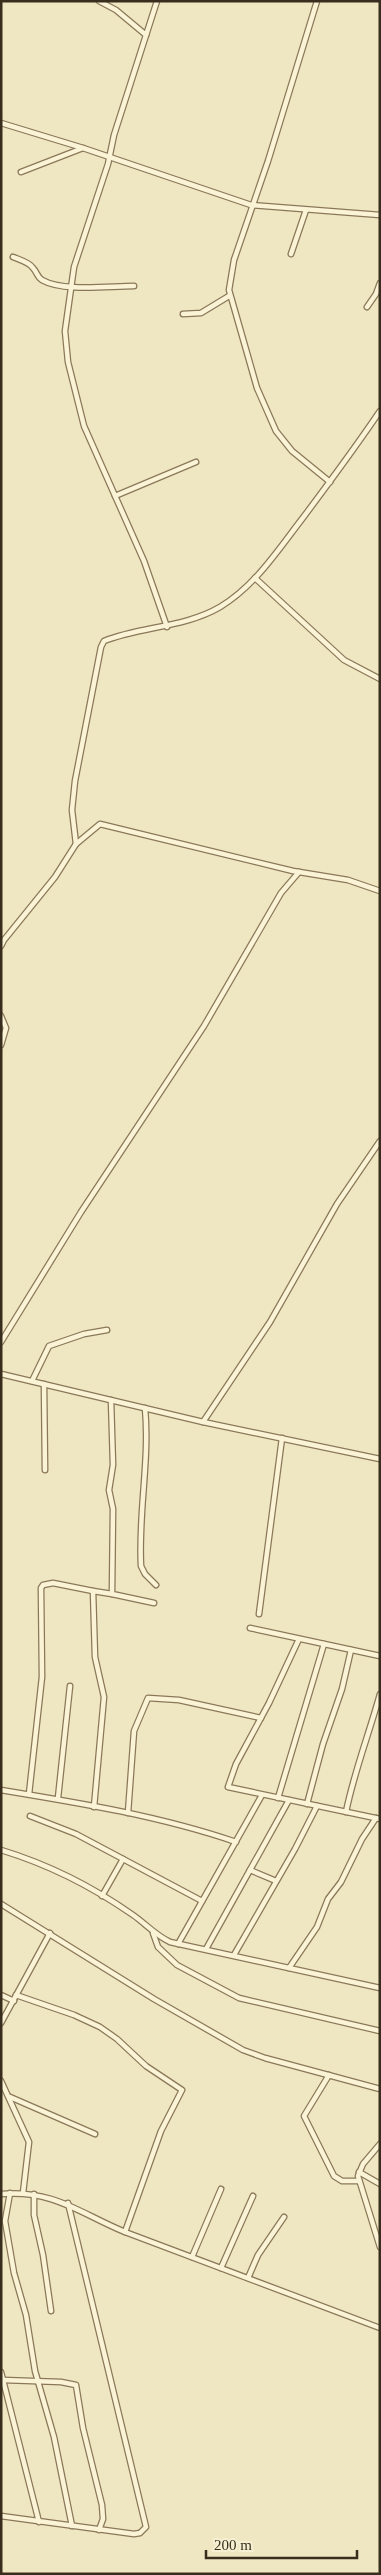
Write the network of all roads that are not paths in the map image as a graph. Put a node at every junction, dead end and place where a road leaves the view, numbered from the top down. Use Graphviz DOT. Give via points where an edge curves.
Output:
graph roads {
  1 [pos="99,1"];
  2 [pos="157,1"];
  3 [pos="317,1"];
  4 [pos="146,35"];
  5 [pos="1,123"];
  6 [pos="83,148"];
  7 [pos="108,158"];
  8 [pos="21,172"];
  9 [pos="251,206"];
  10 [pos="306,210"];
  11 [pos="380,215"];
  12 [pos="291,254"];
  13 [pos="13,257"];
  14 [pos="380,283"];
  15 [pos="134,286"];
  16 [pos="70,288"];
  17 [pos="229,296"];
  18 [pos="367,307"];
  19 [pos="183,314"];
  20 [pos="380,411"];
  21 [pos="196,462"];
  22 [pos="330,482"];
  23 [pos="115,496"];
  24 [pos="255,578"];
  25 [pos="167,627"];
  26 [pos="380,679"];
  27 [pos="76,844"];
  28 [pos="299,872"];
  29 [pos="380,892"];
  30 [pos="1,946"];
  31 [pos="1,1016"];
  32 [pos="1,1045"];
  33 [pos="380,1141"];
  34 [pos="107,1330"];
  35 [pos="1,1342"];
  36 [pos="1,1374"];
  37 [pos="32,1381"];
  38 [pos="44,1384"];
  39 [pos="111,1400"];
  40 [pos="145,1408"];
  41 [pos="203,1422"];
  42 [pos="282,1438"];
  43 [pos="380,1459"];
  44 [pos="45,1470"];
  45 [pos="156,1585"];
  46 [pos="93,1591"];
  47 [pos="112,1594"];
  48 [pos="154,1604"];
  49 [pos="259,1614"];
  50 [pos="250,1628"];
  51 [pos="299,1639"];
  52 [pos="324,1644"];
  53 [pos="350,1650"];
  54 [pos="380,1656"];
  55 [pos="70,1686"];
  56 [pos="380,1694"];
  57 [pos="261,1718"];
  58 [pos="1,1790"];
  59 [pos="29,1794"];
  60 [pos="262,1795"];
  61 [pos="58,1798"];
  62 [pos="278,1798"];
  63 [pos="289,1800"];
  64 [pos="307,1804"];
  65 [pos="94,1806"];
  66 [pos="317,1806"];
  67 [pos="346,1812"];
  68 [pos="128,1813"];
  69 [pos="30,1816"];
  70 [pos="378,1818"];
  71 [pos="236,1842"];
  72 [pos="1,1850"];
  73 [pos="123,1859"];
  74 [pos="250,1870"];
  75 [pos="276,1882"];
  76 [pos="102,1896"];
  77 [pos="202,1901"];
  78 [pos="1,1904"];
  79 [pos="50,1932"];
  80 [pos="153,1933"];
  81 [pos="178,1944"];
  82 [pos="206,1949"];
  83 [pos="234,1956"];
  84 [pos="289,1968"];
  85 [pos="380,1988"];
  86 [pos="1,1995"];
  87 [pos="16,1995"];
  88 [pos="14,2001"];
  89 [pos="1,2023"];
  90 [pos="380,2031"];
  91 [pos="329,2075"];
  92 [pos="1,2081"];
  93 [pos="380,2088"];
  94 [pos="10,2097"];
  95 [pos="95,2134"];
  96 [pos="380,2144"];
  97 [pos="359,2172"];
  98 [pos="358,2181"];
  99 [pos="380,2184"];
  100 [pos="221,2189"];
  101 [pos="23,2192"];
  102 [pos="10,2193"];
  103 [pos="1,2194"];
  104 [pos="34,2194"];
  105 [pos="253,2196"];
  106 [pos="68,2203"];
  107 [pos="284,2217"];
  108 [pos="125,2232"];
  109 [pos="380,2247"];
  110 [pos="192,2257"];
  111 [pos="221,2268"];
  112 [pos="248,2278"];
  113 [pos="51,2311"];
  114 [pos="380,2328"];
  115 [pos="1,2372"];
  116 [pos="3,2380"];
  117 [pos="39,2383"];
  118 [pos="1,2516"];
  119 [pos="38,2522"];
  120 [pos="72,2526"];
  121 [pos="99,2530"];
  1 -- 4 [label="street" via="116,10"];
  2 -- 4 [label="street"];
  3 -- 9 [label="street"];
  4 -- 7 [label="street"];
  5 -- 6 [label="street"];
  6 -- 7 [label="street"];
  6 -- 8 [label="street"];
  7 -- 9 [label="street"];
  7 -- 16 [label="street"];
  9 -- 10 [label="street"];
  9 -- 17 [label="street" via="234,260"];
  10 -- 11 [label="street"];
  10 -- 12 [label="street"];
  13 -- 16 [label="street" via="29,264 40,279"];
  14 -- 18 [label="street"];
  15 -- 16 [label="street"];
  16 -- 23 [label="street" via="65,331 68,362 84,426"];
  17 -- 19 [label="street" via="201,313"];
  17 -- 22 [label="street" via="257,388 276,431 292,452"];
  20 -- 22 [label="street"];
  21 -- 23 [label="street"];
  22 -- 24 [label="street"];
  23 -- 25 [label="street" via="144,561"];
  24 -- 25 [label="street" via="220,606"];
  24 -- 26 [label="street" via="344,660"];
  25 -- 27 [label="street" via="113,638 104,641 100,647 75,781 72,810"];
  27 -- 28 [label="street" via="100,824"];
  27 -- 30 [label="street" via="55,877"];
  28 -- 29 [label="street" via="348,880"];
  28 -- 35 [label="street" via="282,893 204,1026 81,1212"];
  31 -- 32 [label="street" via="6,1028"];
  33 -- 41 [label="street" via="337,1204 270,1322"];
  34 -- 37 [label="street" via="49,1346"];
  36 -- 37 [label="street"];
  37 -- 38 [label="street"];
  38 -- 39 [label="street"];
  38 -- 44 [label="street"];
  39 -- 40 [label="street"];
  39 -- 47 [label="street"];
  40 -- 41 [label="street"];
  40 -- 45 [label="street" via="147,1436 141,1566"];
  41 -- 42 [label="street"];
  42 -- 43 [label="street"];
  42 -- 49 [label="street"];
  46 -- 47 [label="street"];
  46 -- 59 [label="street" via="53,1583 43,1584 41,1588 42,1677"];
  46 -- 65 [label="street" via="95,1657 104,1697"];
  47 -- 48 [label="street"];
  50 -- 51 [label="street"];
  51 -- 52 [label="street"];
  51 -- 57 [label="street"];
  52 -- 53 [label="street"];
  52 -- 62 [label="street"];
  53 -- 54 [label="street"];
  53 -- 64 [label="street" via="342,1689"];
  55 -- 61 [label="street"];
  56 -- 67 [label="street" via="367,1743 352,1781"];
  57 -- 60 [label="street" via="236,1764 228,1787"];
  57 -- 68 [label="street" via="179,1700 148,1698 134,1731"];
  58 -- 59 [label="street"];
  59 -- 61 [label="street"];
  60 -- 62 [label="street"];
  60 -- 71 [label="street"];
  61 -- 65 [label="street"];
  62 -- 63 [label="street"];
  63 -- 64 [label="street"];
  63 -- 74 [label="street"];
  64 -- 66 [label="street"];
  65 -- 68 [label="street"];
  66 -- 67 [label="street"];
  66 -- 75 [label="street"];
  67 -- 70 [label="street"];
  68 -- 71 [label="street"];
  69 -- 73 [label="street" via="76,1834"];
  70 -- 84 [label="street" via="362,1838 341,1882 328,1899 317,1927"];
  71 -- 77 [label="street"];
  72 -- 76 [label="street" via="45,1866"];
  73 -- 76 [label="street"];
  73 -- 77 [label="street"];
  74 -- 75 [label="street"];
  74 -- 82 [label="street"];
  75 -- 83 [label="street"];
  76 -- 80 [label="street" via="134,1915"];
  77 -- 81 [label="street"];
  78 -- 79 [label="street"];
  79 -- 87 [label="street"];
  79 -- 91 [label="street" via="154,1999 252,2055"];
  80 -- 81 [label="street"];
  80 -- 90 [label="street" via="158,1947 177,1965 239,1998"];
  81 -- 82 [label="street"];
  82 -- 83 [label="street"];
  83 -- 84 [label="street"];
  84 -- 85 [label="street"];
  86 -- 88 [label="street"];
  87 -- 88 [label="street"];
  87 -- 108 [label="street" via="100,2027 146,2066 182,2090 160,2131"];
  88 -- 89 [label="street"];
  91 -- 93 [label="street"];
  91 -- 98 [label="street" via="304,2117 334,2176 342,2181"];
  92 -- 94 [label="street"];
  94 -- 95 [label="street"];
  94 -- 101 [label="street" via="30,2145"];
  96 -- 97 [label="street"];
  97 -- 98 [label="street"];
  97 -- 99 [label="street"];
  98 -- 109 [label="street"];
  100 -- 110 [label="street"];
  101 -- 102 [label="street"];
  101 -- 104 [label="street"];
  102 -- 103 [label="street"];
  102 -- 117 [label="street" via="5,2216 14,2273"];
  104 -- 106 [label="street"];
  104 -- 113 [label="street" via="34,2215"];
  105 -- 111 [label="street"];
  106 -- 108 [label="street"];
  106 -- 121 [label="street" via="146,2524 145,2530 137,2534"];
  107 -- 112 [label="street" via="258,2255"];
  108 -- 110 [label="street"];
  110 -- 111 [label="street"];
  111 -- 112 [label="street"];
  112 -- 114 [label="street"];
  115 -- 116 [label="street"];
  116 -- 117 [label="street"];
  116 -- 119 [label="street"];
  117 -- 120 [label="street" via="67,2491"];
  117 -- 121 [label="street" via="66,2382 77,2387 82,2423 103,2509"];
  118 -- 119 [label="street"];
  119 -- 120 [label="street"];
  120 -- 121 [label="street"];
}
